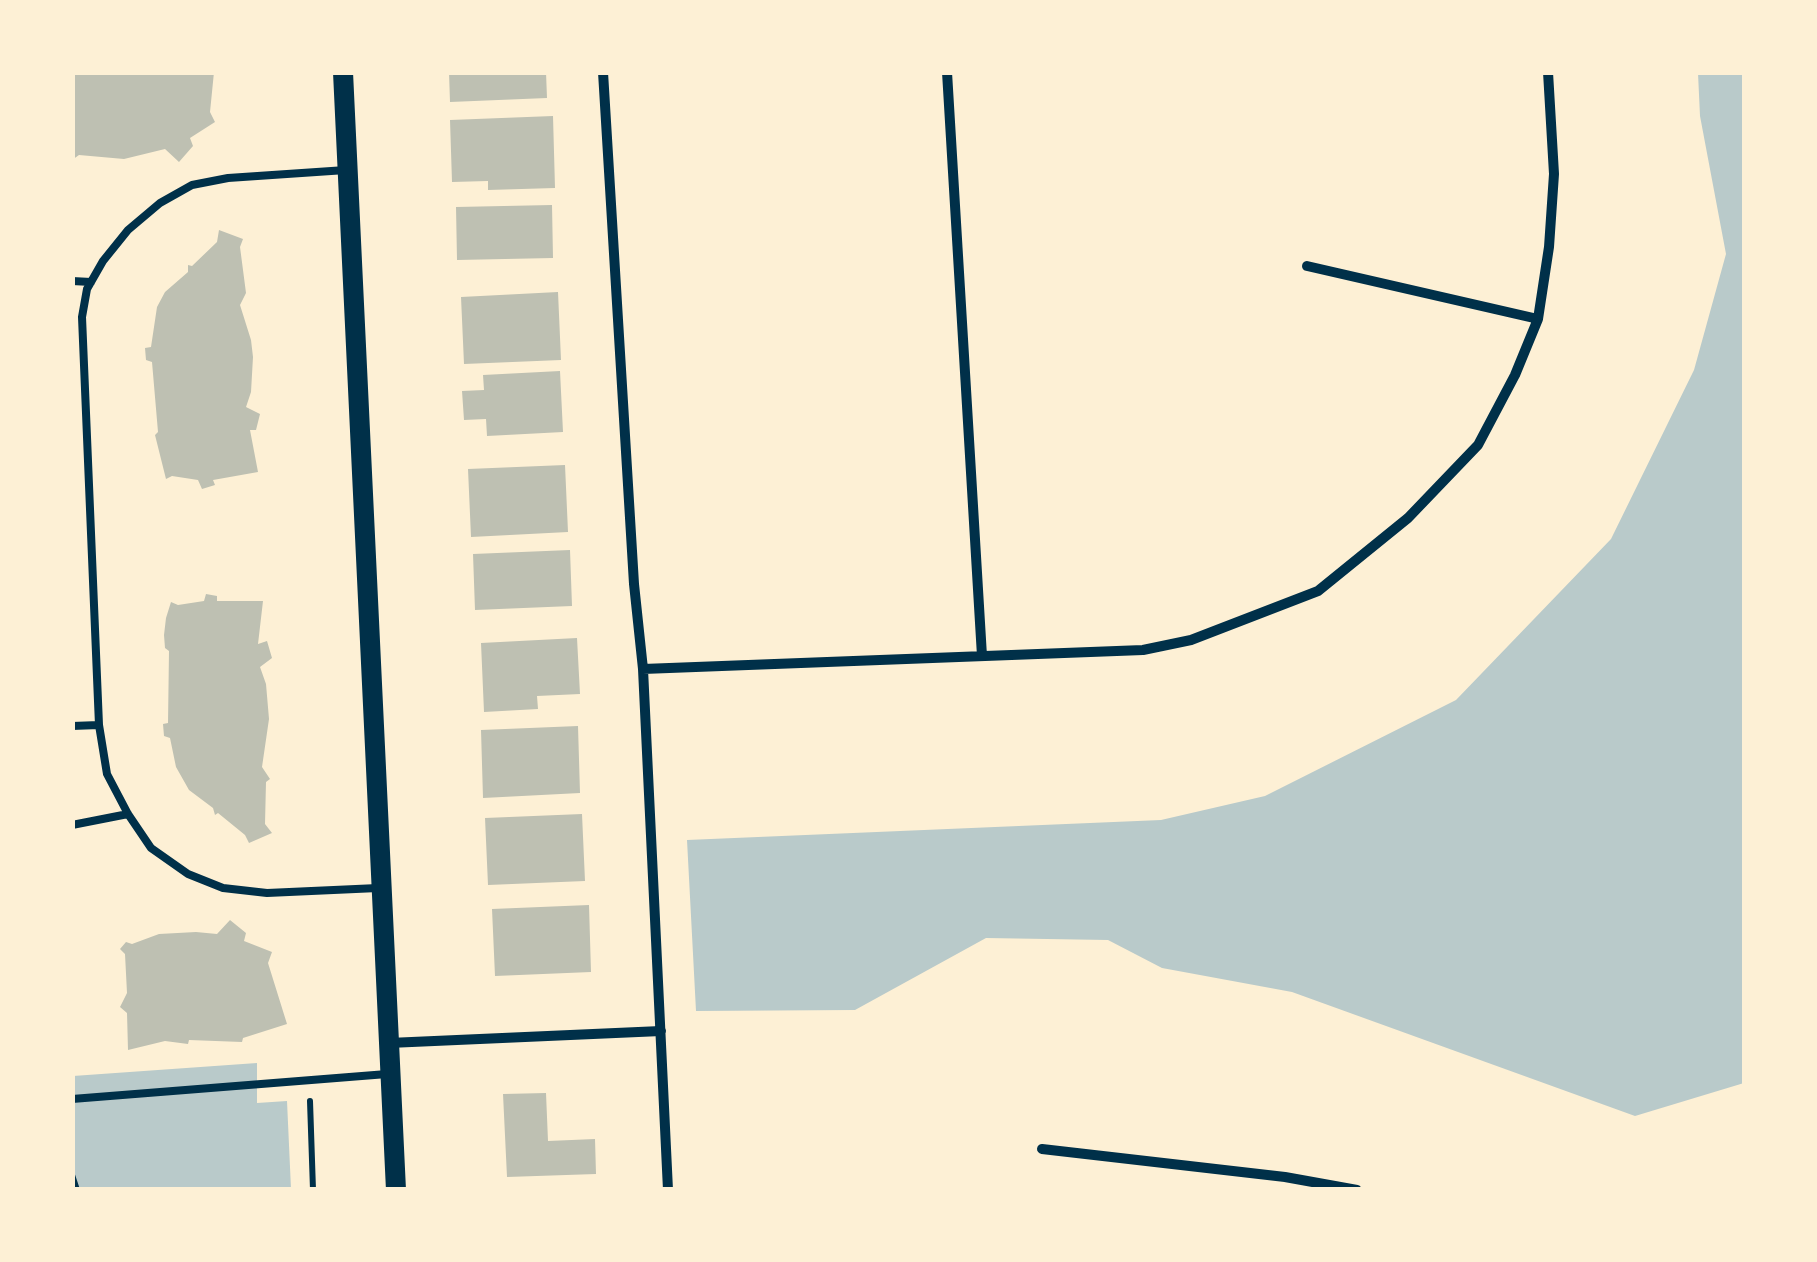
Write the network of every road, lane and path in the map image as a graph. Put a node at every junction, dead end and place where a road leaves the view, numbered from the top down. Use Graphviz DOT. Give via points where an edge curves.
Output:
graph roads {
  1 [pos="343,72"];
  2 [pos="603,72"];
  3 [pos="947,72"];
  4 [pos="1548,72"];
  5 [pos="347,170"];
  6 [pos="1307,266"];
  7 [pos="72,281"];
  8 [pos="91,282"];
  9 [pos="1538,319"];
  10 [pos="982,656"];
  11 [pos="643,669"];
  12 [pos="99,725"];
  13 [pos="72,726"];
  14 [pos="128,814"];
  15 [pos="72,825"];
  16 [pos="382,888"];
  17 [pos="661,1031"];
  18 [pos="388,1042"];
  19 [pos="390,1074"];
  20 [pos="308,1080"];
  21 [pos="72,1099"];
  22 [pos="1042,1149"];
  23 [pos="72,1175"];
  24 [pos="77,1190"];
  25 [pos="314,1190"];
  26 [pos="396,1190"];
  27 [pos="668,1190"];
  28 [pos="1358,1190"];
  1 -- 5 [label="main road"];
  2 -- 11 [label="street"];
  3 -- 10 [label="street"];
  4 -- 9 [label="street" via="1554,174"];
  5 -- 8 [label="lane" via="192,185 128,230"];
  5 -- 16 [label="main road"];
  6 -- 9 [label="street"];
  7 -- 8 [label="lane"];
  8 -- 12 [label="lane" via="82,318"];
  9 -- 10 [label="street" via="1478,445 1408,518 1318,591 1191,640 1143,650"];
  10 -- 11 [label="street"];
  11 -- 17 [label="street"];
  12 -- 13 [label="lane"];
  12 -- 14 [label="lane" via="107,774"];
  14 -- 15 [label="lane"];
  14 -- 16 [label="lane" via="152,848 223,888"];
  16 -- 18 [label="main road"];
  17 -- 18 [label="street"];
  17 -- 27 [label="street"];
  18 -- 19 [label="main road"];
  19 -- 20 [label="lane"];
  19 -- 26 [label="main road"];
  20 -- 21 [label="lane"];
  20 -- 25 [label="path"];
  22 -- 28 [label="street"];
  23 -- 24 [label="path"];
}
